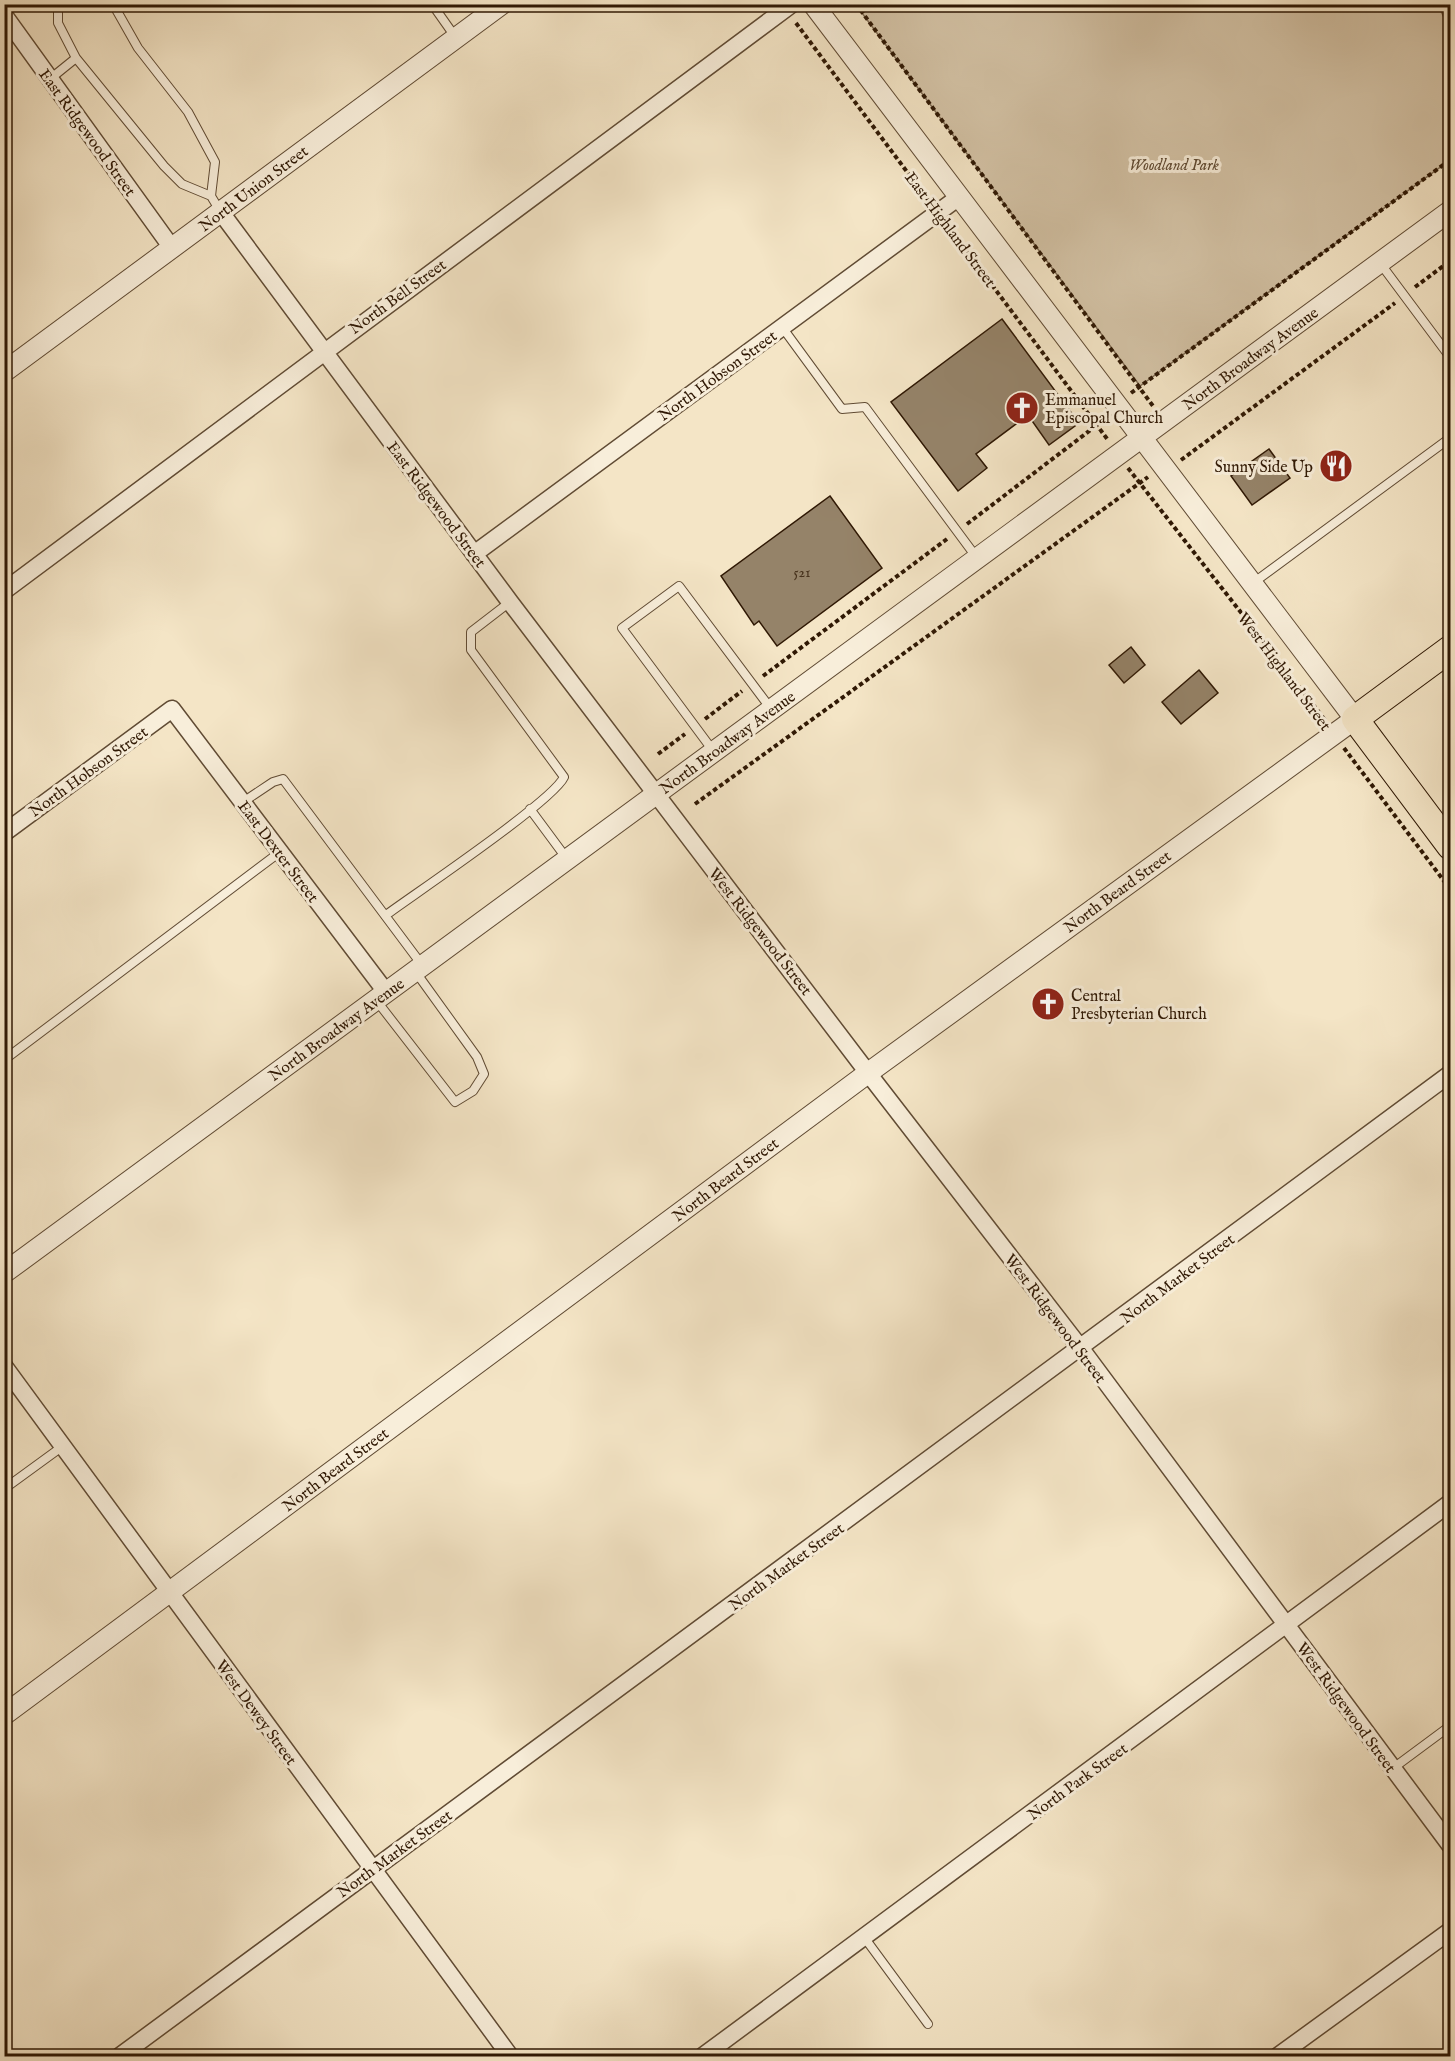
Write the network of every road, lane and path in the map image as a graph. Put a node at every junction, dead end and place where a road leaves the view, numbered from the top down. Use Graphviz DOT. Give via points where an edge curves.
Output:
graph roads {
  1 [pos="58,4"];
  2 [pos="113,4"];
  3 [pos="432,4"];
  4 [pos="502,4"];
  5 [pos="813,4"];
  6 [pos="856,4"];
  7 [pos="789,7"];
  8 [pos="4,15"];
  9 [pos="456,38"];
  10 [pos="76,58"];
  11 [pos="50,79"];
  12 [pos="1450,160"];
  13 [pos="959,197"];
  14 [pos="216,203"];
  15 [pos="1450,211"];
  16 [pos="938,213"];
  17 [pos="172,248"];
  18 [pos="1450,261"];
  19 [pos="1380,262"];
  20 [pos="1404,295"];
  21 [pos="782,327"];
  22 [pos="322,352"];
  23 [pos="1450,357"];
  24 [pos="4,372"];
  25 [pos="1140,386"];
  26 [pos="1118,405"];
  27 [pos="1163,422"];
  28 [pos="1098,426"];
  29 [pos="1142,437"];
  30 [pos="1450,438"];
  31 [pos="1118,455"];
  32 [pos="1166,469"];
  33 [pos="1138,482"];
  34 [pos="958,531"];
  35 [pos="474,554"];
  36 [pos="978,558"];
  37 [pos="1252,583"];
  38 [pos="4,591"];
  39 [pos="510,602"];
  40 [pos="1450,649"];
  41 [pos="752,684"];
  42 [pos="172,709"];
  43 [pos="771,709"];
  44 [pos="1355,719"];
  45 [pos="695,726"];
  46 [pos="1333,734"];
  47 [pos="714,752"];
  48 [pos="658,754"];
  49 [pos="656,794"];
  50 [pos="243,802"];
  51 [pos="695,804"];
  52 [pos="530,810"];
  53 [pos="4,833"];
  54 [pos="1450,846"];
  55 [pos="280,852"];
  56 [pos="567,860"];
  57 [pos="1450,889"];
  58 [pos="386,915"];
  59 [pos="419,968"];
  60 [pos="381,996"];
  61 [pos="4,1060"];
  62 [pos="868,1073"];
  63 [pos="1450,1074"];
  64 [pos="4,1272"];
  65 [pos="1082,1350"];
  66 [pos="4,1366"];
  67 [pos="63,1446"];
  68 [pos="4,1489"];
  69 [pos="1450,1503"];
  70 [pos="170,1593"];
  71 [pos="1287,1626"];
  72 [pos="4,1715"];
  73 [pos="1450,1726"];
  74 [pos="1392,1768"];
  75 [pos="1450,1845"];
  76 [pos="372,1869"];
  77 [pos="1450,1931"];
  78 [pos="864,1937"];
  79 [pos="928,2024"];
  80 [pos="120,2056"];
  81 [pos="510,2056"];
  82 [pos="703,2056"];
  83 [pos="1278,2056"];
  1 -- 10 [label="lane" via="58,23"];
  2 -- 14 [label="lane" via="138,48 188,112 215,162"];
  3 -- 9 [label="lane"];
  4 -- 9 [label="street, North Union Street"];
  5 -- 13 [label="street, East Highland Street"];
  6 -- 25 [label="path"];
  7 -- 16 [label="path, East Highland Street"];
  7 -- 22 [label="street, North Bell Street"];
  8 -- 11 [label="street, East Ridgewood Street"];
  9 -- 14 [label="street, North Union Street"];
  10 -- 11 [label="lane"];
  10 -- 14 [label="lane" via="164,166 182,184"];
  11 -- 17 [label="street, East Ridgewood Street"];
  12 -- 25 [label="path"];
  13 -- 16 [label="street, North Hobson Street"];
  13 -- 26 [label="street, East Highland Street"];
  14 -- 17 [label="street, North Union Street"];
  14 -- 22 [label="street, East Ridgewood Street"];
  15 -- 19 [label="street, North Broadway Avenue"];
  16 -- 21 [label="street, North Hobson Street"];
  16 -- 28 [label="path, East Highland Street"];
  17 -- 24 [label="street, North Union Street"];
  18 -- 20 [label="path"];
  19 -- 20 [label="lane"];
  19 -- 27 [label="street, North Broadway Avenue"];
  20 -- 23 [label="lane"];
  20 -- 32 [label="path"];
  21 -- 34 [label="lane" via="842,409 865,407"];
  21 -- 35 [label="street, North Hobson Street"];
  22 -- 35 [label="street, East Ridgewood Street"];
  22 -- 38 [label="street, North Bell Street"];
  25 -- 26 [label="path"];
  25 -- 27 [label="path"];
  26 -- 28 [label="path"];
  26 -- 29 [label="street, East Highland Street"];
  27 -- 29 [label="street, North Broadway Avenue"];
  28 -- 31 [label="path, East Highland Street"];
  28 -- 34 [label="path"];
  29 -- 31 [label="street, North Broadway Avenue"];
  29 -- 32 [label="street, West Highland Street"];
  30 -- 37 [label="lane"];
  31 -- 33 [label="path, West Highland Street"];
  31 -- 36 [label="street, North Broadway Avenue"];
  32 -- 33 [label="path"];
  32 -- 37 [label="street, West Highland Street"];
  33 -- 46 [label="path, West Highland Street" via="1319,711"];
  33 -- 51 [label="path"];
  34 -- 36 [label="lane"];
  34 -- 41 [label="path"];
  35 -- 39 [label="street, East Ridgewood Street"];
  36 -- 43 [label="street, North Broadway Avenue"];
  37 -- 44 [label="street, West Highland Street"];
  39 -- 49 [label="street, East Ridgewood Street"];
  39 -- 52 [label="lane" via="471,632 471,650 564,777"];
  40 -- 44 [label="main road, North Beard Street"];
  41 -- 43 [label="lane"];
  41 -- 45 [label="path"];
  41 -- 45 [label="lane" via="679,586 622,628"];
  42 -- 50 [label="street, East Dexter Street"];
  42 -- 53 [label="street, North Hobson Street"];
  43 -- 47 [label="street, North Broadway Avenue"];
  44 -- 46 [label="street, North Beard Street"];
  44 -- 54 [label="main road, West Highland Street"];
  45 -- 47 [label="lane"];
  45 -- 48 [label="path"];
  46 -- 57 [label="path, West Highland Street"];
  46 -- 62 [label="street, North Beard Street"];
  47 -- 49 [label="street, North Broadway Avenue"];
  49 -- 56 [label="street, North Broadway Avenue"];
  49 -- 62 [label="street, West Ridgewood Street"];
  50 -- 55 [label="street, East Dexter Street"];
  50 -- 58 [label="lane" via="284,779"];
  52 -- 56 [label="lane"];
  52 -- 58 [label="lane"];
  55 -- 60 [label="street, East Dexter Street"];
  55 -- 61 [label="lane"];
  56 -- 59 [label="street, North Broadway Avenue"];
  58 -- 59 [label="lane"];
  59 -- 60 [label="street, North Broadway Avenue"];
  59 -- 60 [label="lane" via="477,1057 484,1074 473,1091 454,1102"];
  60 -- 64 [label="street, North Broadway Avenue"];
  62 -- 65 [label="street, West Ridgewood Street"];
  62 -- 70 [label="street, North Beard Street"];
  63 -- 65 [label="street, North Market Street"];
  65 -- 71 [label="street, West Ridgewood Street"];
  65 -- 76 [label="street, North Market Street"];
  66 -- 67 [label="street, West Dewey Street"];
  67 -- 68 [label="lane"];
  67 -- 70 [label="street, West Dewey Street"];
  69 -- 71 [label="street, North Park Street"];
  70 -- 72 [label="street, North Beard Street"];
  70 -- 76 [label="street, West Dewey Street"];
  71 -- 74 [label="street, West Ridgewood Street"];
  71 -- 78 [label="street, North Park Street"];
  73 -- 74 [label="lane"];
  74 -- 75 [label="street, West Ridgewood Street"];
  76 -- 80 [label="street, North Market Street"];
  76 -- 81 [label="street, West Dewey Street"];
  77 -- 83 [label="street"];
  78 -- 79 [label="lane"];
  78 -- 82 [label="street, North Park Street"];
}
